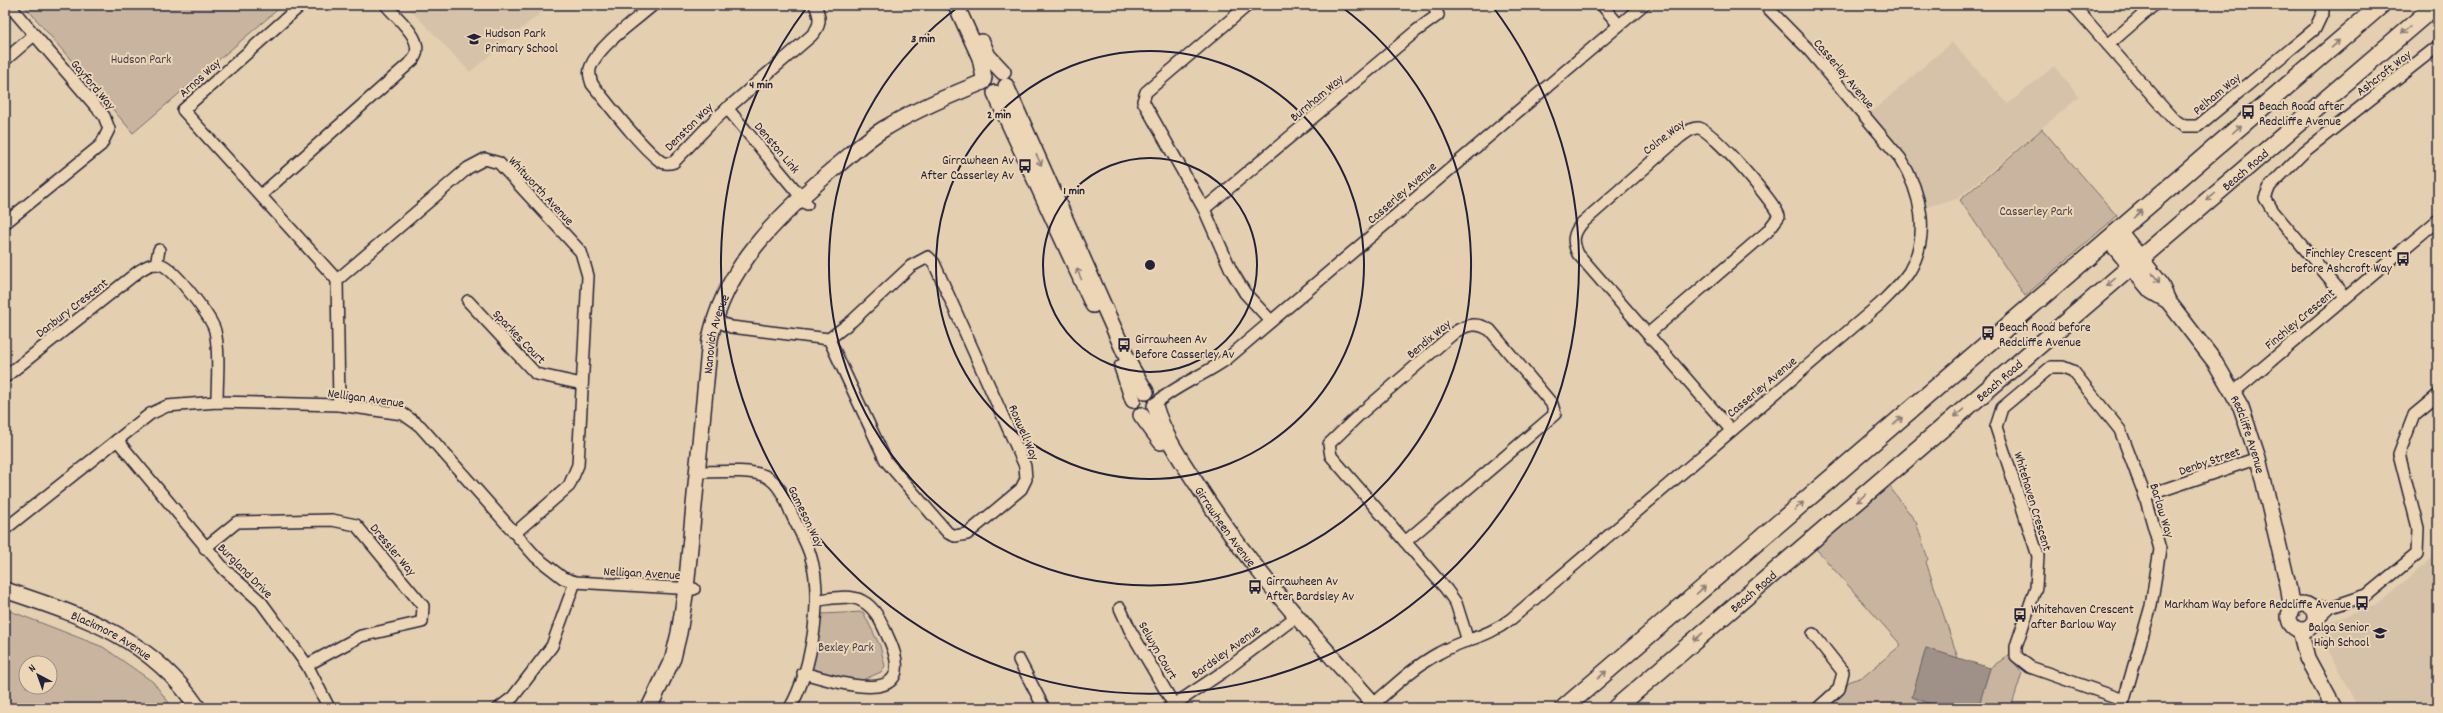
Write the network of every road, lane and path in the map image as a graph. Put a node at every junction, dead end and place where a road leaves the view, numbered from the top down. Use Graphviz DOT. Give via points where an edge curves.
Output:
graph roads {
  1 [pos="9,5"];
  2 [pos="301,5"];
  3 [pos="386,5"];
  4 [pos="653,5"];
  5 [pos="815,5"];
  6 [pos="956,5"];
  7 [pos="965,5"];
  8 [pos="1248,5"];
  9 [pos="1433,5"];
  10 [pos="1602,5"];
  11 [pos="1643,5"];
  12 [pos="1765,5"];
  13 [pos="2073,5"];
  14 [pos="2154,5"];
  15 [pos="2322,5"];
  16 [pos="2381,5"];
  17 [pos="2436,5"];
  18 [pos="1618,24"];
  19 [pos="34,35"];
  20 [pos="2108,45"];
  21 [pos="2438,46"];
  22 [pos="5,60"];
  23 [pos="993,83"];
  24 [pos="727,108"];
  25 [pos="262,194"];
  26 [pos="804,200"];
  27 [pos="1204,209"];
  28 [pos="2438,220"];
  29 [pos="5,223"];
  30 [pos="2114,235"];
  31 [pos="159,250"];
  32 [pos="2135,261"];
  33 [pos="156,264"];
  34 [pos="337,280"];
  35 [pos="2345,297"];
  36 [pos="468,301"];
  37 [pos="718,322"];
  38 [pos="1271,322"];
  39 [pos="1648,334"];
  40 [pos="829,339"];
  41 [pos="2062,367"];
  42 [pos="5,377"];
  43 [pos="582,384"];
  44 [pos="2234,392"];
  45 [pos="2438,395"];
  46 [pos="1152,399"];
  47 [pos="1133,400"];
  48 [pos="217,402"];
  49 [pos="339,405"];
  50 [pos="1141,415"];
  51 [pos="1731,430"];
  52 [pos="117,440"];
  53 [pos="2258,458"];
  54 [pos="702,472"];
  55 [pos="2145,496"];
  56 [pos="5,529"];
  57 [pos="515,533"];
  58 [pos="1405,542"];
  59 [pos="205,548"];
  60 [pos="576,582"];
  61 [pos="690,589"];
  62 [pos="5,590"];
  63 [pos="5,598"];
  64 [pos="817,600"];
  65 [pos="2302,607"];
  66 [pos="2331,607"];
  67 [pos="1120,608"];
  68 [pos="1293,619"];
  69 [pos="2308,627"];
  70 [pos="1813,634"];
  71 [pos="1468,641"];
  72 [pos="1019,660"];
  73 [pos="307,665"];
  74 [pos="803,673"];
  75 [pos="2122,704"];
  76 [pos="1171,707"];
  77 [pos="1371,707"];
  78 [pos="188,708"];
  79 [pos="198,708"];
  80 [pos="329,708"];
  81 [pos="499,708"];
  82 [pos="649,708"];
  83 [pos="657,708"];
  84 [pos="790,708"];
  85 [pos="1044,708"];
  86 [pos="1564,708"];
  87 [pos="1616,708"];
  88 [pos="1818,708"];
  89 [pos="2334,708"];
  1 -- 19 [label="street, Gayford Way"];
  2 -- 25 [label="street, Arnos Way" via="183,110"];
  3 -- 25 [label="street" via="417,40 418,50 414,60"];
  4 -- 24 [label="street, Denston Way" via="595,58 589,75 592,84 642,142 660,161 667,164 681,156"];
  5 -- 24 [label="street, Denston Way" via="820,19 819,28"];
  6 -- 23 [label="street, Girrawheen Avenue"];
  7 -- 23 [label="street, Girrawheen Avenue" via="988,56"];
  8 -- 27 [label="street" via="1146,92 1143,100"];
  9 -- 27 [label="street, Burnham Way" via="1438,15"];
  10 -- 18 [label="street"];
  11 -- 18 [label="street, Casserley Avenue"];
  12 -- 51 [label="street, Casserley Avenue" via="1808,49 1900,158 1919,197 1922,227 1918,250 1909,272 1891,293"];
  13 -- 20 [label="street, Pelham Way"];
  14 -- 20 [label="street"];
  15 -- 20 [label="street, Pelham Way" via="2323,12 2315,29 2198,126 2176,123"];
  30 -- 16 [label="main road, one-way"];
  17 -- 32 [label="main road, Beach Road, one-way"];
  18 -- 38 [label="street, Casserley Avenue"];
  19 -- 22 [label="street"];
  19 -- 29 [label="street, Gayford Way" via="104,116 109,129 101,145"];
  21 -- 35 [label="street, Ashcroft Way" via="2305,152 2270,186 2266,198 2273,211"];
  23 -- 26 [label="street, Nanovich Avenue" via="884,138"];
  23 -- 46 [label="street, Girrawheen Avenue, one-way" via="1131,368"];
  47 -- 23 [label="street, Girrawheen Avenue, one-way" via="1122,365"];
  24 -- 26 [label="street, Denston Link"];
  25 -- 34 [label="street, Arnos Way"];
  26 -- 37 [label="street, Nanovich Avenue" via="761,249"];
  27 -- 38 [label="street" via="1231,270 1245,293"];
  28 -- 35 [label="street, Finchley Crescent"];
  30 -- 32 [label="street, Redcliffe Avenue"];
  86 -- 30 [label="main road, one-way"];
  31 -- 33 [label="street"];
  32 -- 44 [label="street, Redcliffe Avenue" via="2160,283 2168,301 2215,362"];
  32 -- 87 [label="main road, Beach Road, one-way"];
  33 -- 42 [label="street, Danbury Crescent" via="139,271"];
  33 -- 48 [label="street" via="170,270 213,324 216,341"];
  34 -- 43 [label="street, Whitworth Avenue" via="468,168 485,159 499,163 581,252 588,276"];
  34 -- 49 [label="street"];
  35 -- 44 [label="street, Finchley Crescent"];
  36 -- 43 [label="street, Sparkes Court" via="536,374"];
  37 -- 40 [label="street" via="731,327"];
  37 -- 54 [label="street, Nanovich Avenue"];
  38 -- 46 [label="street, Casserley Avenue" via="1215,368"];
  39 -- 39 [label="street, Colne Way" via="1766,232 1779,216 1771,202 1718,142 1707,131 1698,128 1680,137 1588,218 1573,237 1578,254"];
  39 -- 51 [label="street, Colne Way"];
  40 -- 40 [label="street, Roxwell Way" via="886,461 948,533 955,536 967,534 1021,489 1026,479 1025,466 934,263 928,257 911,266"];
  41 -- 55 [label="street, Barlow Way" via="2073,371 2120,430"];
  41 -- 75 [label="street, Whitehaven Crescent" via="2051,367 2002,408 1996,427 2038,556 2036,587 2016,646 2016,656 2030,667"];
  43 -- 57 [label="street, Whitworth Avenue" via="578,465 569,486"];
  44 -- 53 [label="street, Redcliffe Avenue"];
  45 -- 66 [label="street" via="2414,415 2399,454 2418,528 2417,554 2366,595"];
  46 -- 47 [label="street" via="1139,394"];
  46 -- 50 [label="street" via="1149,414"];
  46 -- 68 [label="street, Girrawheen Avenue" via="1166,436 1226,530"];
  47 -- 50 [label="street, Girrawheen Avenue" via="1133,408"];
  48 -- 49 [label="street, Nelligan Avenue"];
  48 -- 52 [label="street, Nelligan Avenue" via="167,406 150,414"];
  49 -- 57 [label="street, Nelligan Avenue" via="403,414 420,426"];
  50 -- 68 [label="street, Girrawheen Avenue" via="1152,427 1224,541"];
  51 -- 71 [label="street, Casserley Avenue" via="1511,619 1490,634"];
  52 -- 56 [label="street, Nelligan Avenue"];
  52 -- 59 [label="street, Burgland Drive"];
  53 -- 55 [label="street, Denby Street"];
  53 -- 65 [label="street, Redcliffe Avenue" via="2288,585"];
  54 -- 61 [label="street, Nanovich Avenue"];
  54 -- 64 [label="street, Gameson Way" via="746,473 764,476 774,482 783,494 810,554"];
  55 -- 75 [label="street, Barlow Way" via="2160,549 2151,606"];
  57 -- 60 [label="street, Nelligan Avenue" via="549,569"];
  58 -- 58 [label="street, Bendix Way" via="1555,414 1552,404 1484,326 1474,324 1455,332 1329,444 1331,456"];
  58 -- 71 [label="street, Bendix Way" via="1456,603"];
  59 -- 73 [label="street, Burgland Drive" via="224,570 261,602"];
  59 -- 73 [label="street, Dressler Way" via="237,522 332,520 356,525 423,606 422,622 361,636"];
  60 -- 61 [label="street, Nelligan Avenue"];
  60 -- 81 [label="street" via="552,646 513,697"];
  61 -- 82 [label="street, Nanovich Avenue" via="673,658"];
  61 -- 83 [label="street, Nanovich Avenue" via="688,634 680,659"];
  62 -- 79 [label="street, Blackmore Avenue" via="88,621 133,642 164,667"];
  63 -- 78 [label="street, Blackmore Avenue" via="104,636 138,655 162,676"];
  64 -- 74 [label="street, Gameson Way" via="815,624"];
  64 -- 74 [label="street" via="849,598 861,600 871,606 893,648 898,662 897,673 887,683 868,688"];
  65 -- 66 [label="street"];
  65 -- 69 [label="street" via="2314,612"];
  65 -- 69 [label="street" via="2291,622"];
  66 -- 69 [label="street"];
  67 -- 76 [label="street, Selwyn Court"];
  68 -- 76 [label="street, Bardsley Avenue"];
  68 -- 77 [label="street, Girrawheen Avenue"];
  69 -- 89 [label="street" via="2317,674"];
  70 -- 88 [label="street" via="1843,672 1840,689"];
  71 -- 77 [label="street, Casserley Avenue" via="1431,657"];
  72 -- 85 [label="street"];
  73 -- 80 [label="street, Burgland Drive"];
  74 -- 84 [label="street, Gameson Way"];
}
